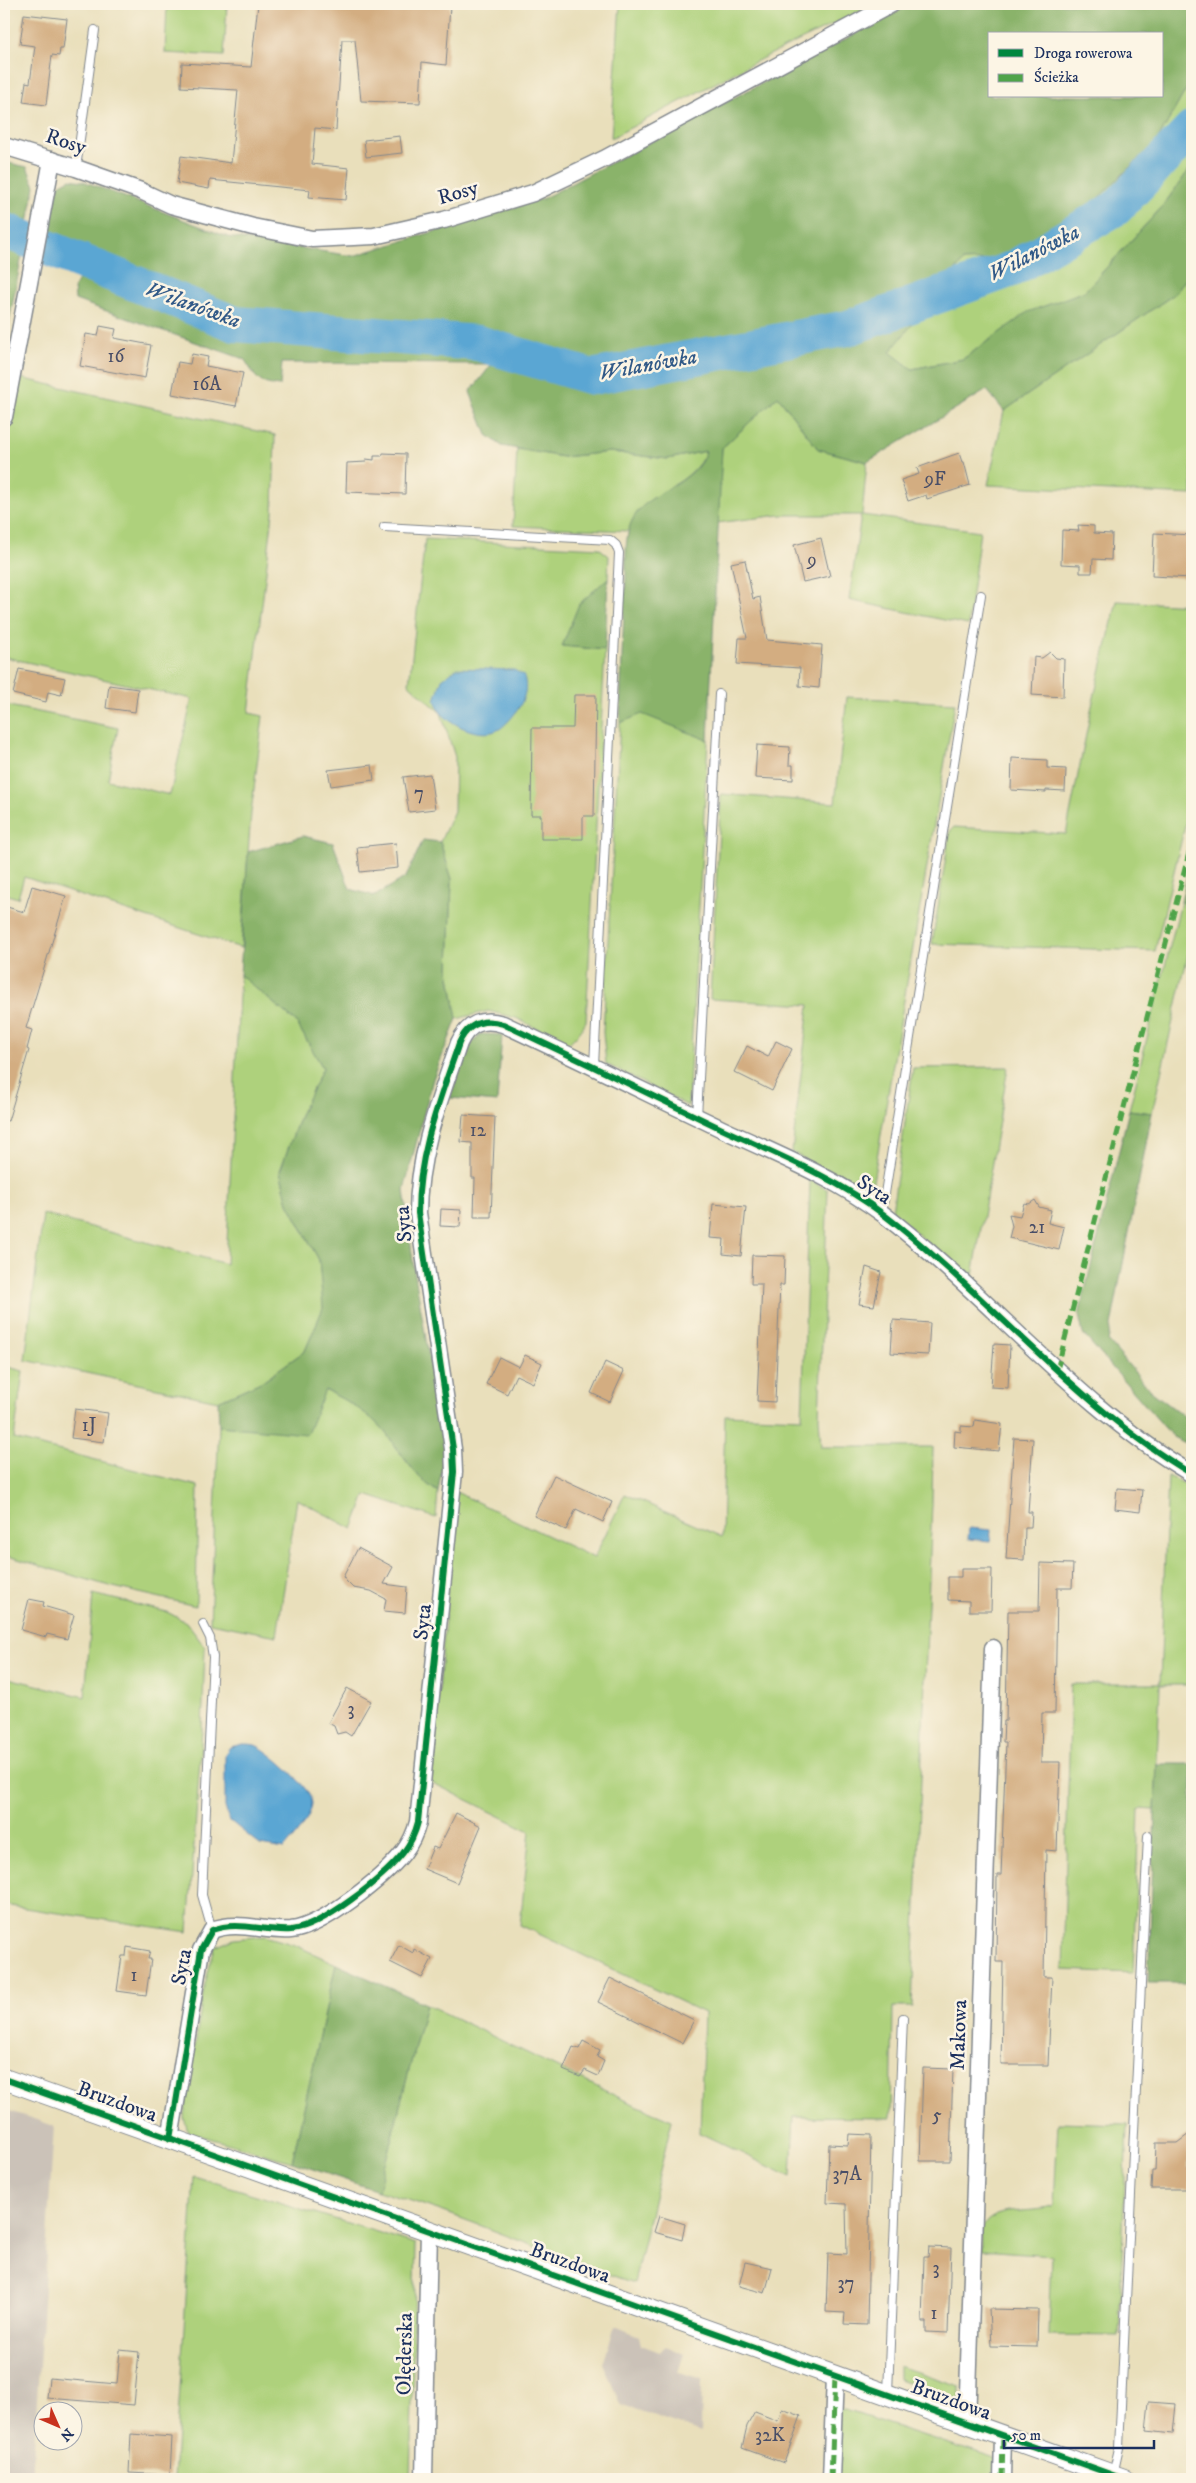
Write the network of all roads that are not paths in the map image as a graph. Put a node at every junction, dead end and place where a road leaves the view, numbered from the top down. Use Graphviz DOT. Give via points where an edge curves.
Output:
graph roads {
  1 [pos="892,4"];
  2 [pos="95,30"];
  3 [pos="4,146"];
  4 [pos="52,160"];
  5 [pos="76,168"];
  6 [pos="4,417"];
  7 [pos="384,528"];
  8 [pos="981,595"];
  9 [pos="719,694"];
  10 [pos="594,1066"];
  11 [pos="697,1117"];
  12 [pos="882,1213"];
  13 [pos="1192,1474"];
  14 [pos="203,1624"];
  15 [pos="993,1648"];
  16 [pos="1148,1836"];
  17 [pos="212,1930"];
  18 [pos="903,2018"];
  19 [pos="4,2079"];
  20 [pos="170,2138"];
  21 [pos="429,2230"];
  22 [pos="835,2376"];
  23 [pos="888,2395"];
  24 [pos="967,2423"];
  25 [pos="1002,2436"];
  26 [pos="1119,2477"];
  27 [pos="424,2479"];
  28 [pos="830,2479"];
  29 [pos="1002,2479"];
  1 -- 5 [label="street, Rosy" via="604,159 533,193 444,220 374,236 312,239 253,227 171,205"];
  2 -- 5 [label="lane"];
  3 -- 4 [label="street, Rosy"];
  4 -- 5 [label="street, Rosy"];
  4 -- 6 [label="street"];
  7 -- 10 [label="lane" via="610,540 616,545 619,553"];
  8 -- 12 [label="lane"];
  9 -- 11 [label="lane"];
  10 -- 11 [label="street, Syta"];
  10 -- 17 [label="street, Syta" via="504,1024 491,1021 472,1025 463,1033 459,1043 421,1160 418,1213 454,1472 418,1822 411,1840 376,1880 306,1927 281,1930 236,1925"];
  11 -- 12 [label="street, Syta" via="804,1168"];
  12 -- 13 [label="street, Syta" via="940,1260 1090,1399"];
  14 -- 17 [label="lane" via="214,1656 202,1895"];
  15 -- 24 [label="street, Makowa"];
  16 -- 26 [label="lane"];
  17 -- 20 [label="street, Syta" via="201,1950"];
  18 -- 23 [label="lane"];
  19 -- 20 [label="street, Bruzdowa"];
  20 -- 21 [label="street, Bruzdowa"];
  21 -- 22 [label="street, Bruzdowa"];
  21 -- 27 [label="street, Olęderska"];
  22 -- 23 [label="street, Bruzdowa"];
  22 -- 28 [label="street"];
  23 -- 24 [label="street, Bruzdowa"];
  24 -- 25 [label="street, Bruzdowa"];
  25 -- 26 [label="street, Bruzdowa"];
  25 -- 29 [label="street"];
}
